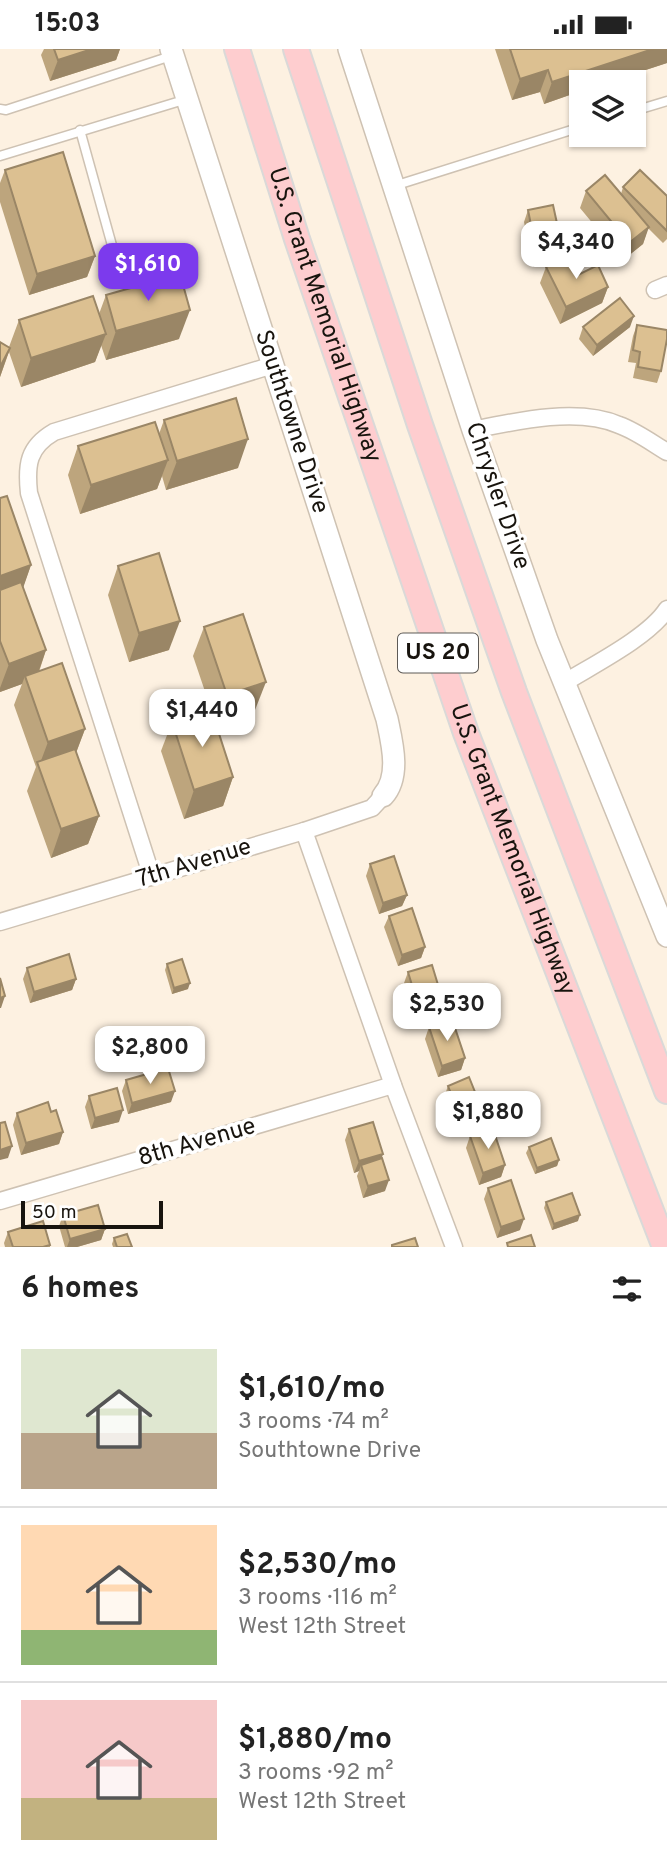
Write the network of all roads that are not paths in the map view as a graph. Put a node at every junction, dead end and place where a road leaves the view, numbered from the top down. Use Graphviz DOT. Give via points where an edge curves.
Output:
graph roads {
  1 [pos="237,49"];
  2 [pos="296,49"];
  3 [pos="349,49"];
  4 [pos="172,52"];
  5 [pos="187,99"];
  6 [pos="667,101"];
  7 [pos="646,107"];
  8 [pos="0,109"];
  9 [pos="80,130"];
  10 [pos="569,131"];
  11 [pos="0,156"];
  12 [pos="394,186"];
  13 [pos="118,267"];
  14 [pos="273,365"];
  15 [pos="473,430"];
  16 [pos="667,452"];
  17 [pos="667,609"];
  18 [pos="564,683"];
  19 [pos="383,796"];
  20 [pos="304,831"];
  21 [pos="152,877"];
  22 [pos="0,922"];
  23 [pos="667,936"];
  24 [pos="393,1085"];
  25 [pos="667,1091"];
  26 [pos="0,1201"];
  27 [pos="454,1247"];
  28 [pos="665,1247"];
  1 -- 28 [label="main road, U.S. Grant Memorial Highway / US 20" via="466,733"];
  2 -- 25 [label="main road, US 20" via="505,667"];
  3 -- 12 [label="street, Chrysler Drive"];
  4 -- 5 [label="street, Southtowne Drive"];
  4 -- 8 [label="lane"];
  5 -- 9 [label="lane"];
  5 -- 14 [label="street, Southtowne Drive"];
  6 -- 7 [label="lane"];
  9 -- 11 [label="lane"];
  9 -- 13 [label="lane"];
  10 -- 12 [label="lane"];
  12 -- 15 [label="street, Chrysler Drive"];
  14 -- 19 [label="street, Southtowne Drive" via="387,719 394,754 393,772"];
  14 -- 21 [label="street" via="54,432 40,440 29,464 29,493"];
  15 -- 16 [label="street" via="583,417 620,425"];
  15 -- 18 [label="street, Chrysler Drive"];
  17 -- 18 [label="street" via="635,639"];
  18 -- 23 [label="street, Chrysler Drive"];
  19 -- 20 [label="street, 7th Avenue" via="372,808"];
  20 -- 21 [label="street, 7th Avenue"];
  20 -- 24 [label="street"];
  21 -- 22 [label="street, 7th Avenue"];
  24 -- 26 [label="street, 8th Avenue"];
  24 -- 27 [label="street"];
}
